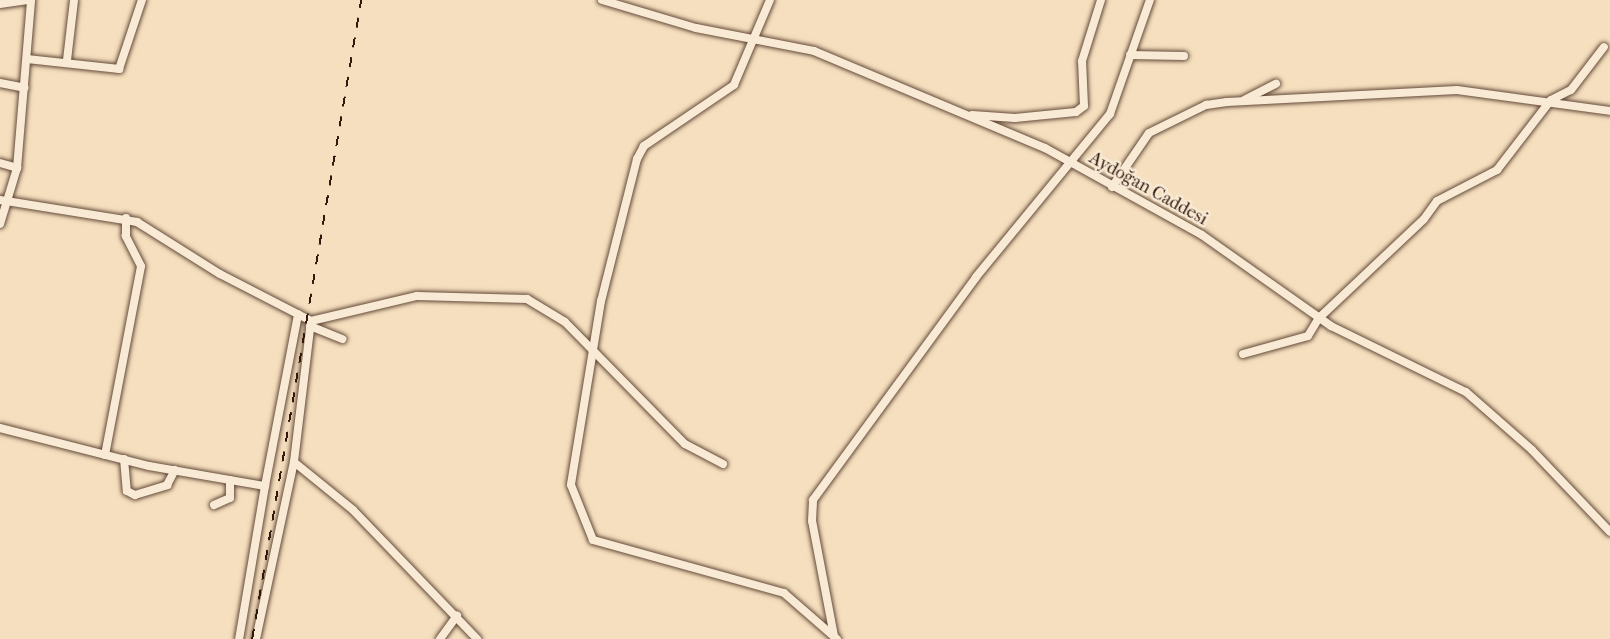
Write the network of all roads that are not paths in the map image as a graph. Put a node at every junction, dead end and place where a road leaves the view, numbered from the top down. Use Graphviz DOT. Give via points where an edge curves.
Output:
graph roads {
  1 [pos="29,0"];
  2 [pos="74,0"];
  3 [pos="142,0"];
  4 [pos="602,0"];
  5 [pos="770,0"];
  6 [pos="1101,0"];
  7 [pos="1150,0"];
  8 [pos="0,4"];
  9 [pos="752,38"];
  10 [pos="1604,47"];
  11 [pos="1130,55"];
  12 [pos="1184,57"];
  13 [pos="27,59"];
  14 [pos="67,60"];
  15 [pos="0,83"];
  16 [pos="1276,84"];
  17 [pos="25,88"];
  18 [pos="1244,100"];
  19 [pos="1551,100"];
  20 [pos="1610,111"];
  21 [pos="971,115"];
  22 [pos="0,163"];
  23 [pos="1072,164"];
  24 [pos="17,168"];
  25 [pos="1112,187"];
  26 [pos="0,200"];
  27 [pos="10,202"];
  28 [pos="126,218"];
  29 [pos="0,224"];
  30 [pos="298,315"];
  31 [pos="1319,318"];
  32 [pos="310,324"];
  33 [pos="342,339"];
  34 [pos="592,350"];
  35 [pos="1243,354"];
  36 [pos="0,428"];
  37 [pos="105,455"];
  38 [pos="124,459"];
  39 [pos="294,462"];
  40 [pos="723,464"];
  41 [pos="175,470"];
  42 [pos="230,480"];
  43 [pos="265,486"];
  44 [pos="214,505"];
  45 [pos="1610,532"];
  46 [pos="457,616"];
  47 [pos="836,638"];
  48 [pos="239,639"];
  49 [pos="256,639"];
  50 [pos="440,639"];
  51 [pos="477,639"];
  1 -- 8 [label="street"];
  1 -- 13 [label="street"];
  2 -- 14 [label="street"];
  3 -- 14 [label="street" via="119,69"];
  4 -- 9 [label="street, Aydoğan Caddesi" via="696,28"];
  5 -- 9 [label="street"];
  6 -- 21 [label="street" via="1082,61 1084,106 1076,112 1015,118 991,112"];
  7 -- 11 [label="street"];
  9 -- 21 [label="street, Aydoğan Caddesi" via="814,51"];
  9 -- 34 [label="street" via="734,85 644,146 637,159"];
  10 -- 19 [label="street" via="1571,90"];
  11 -- 12 [label="street"];
  11 -- 23 [label="street" via="1110,114"];
  13 -- 14 [label="street"];
  13 -- 17 [label="street"];
  15 -- 17 [label="street"];
  16 -- 18 [label="street"];
  17 -- 24 [label="street"];
  18 -- 19 [label="street" via="1457,90"];
  18 -- 25 [label="street" via="1206,105 1149,133"];
  19 -- 20 [label="street"];
  19 -- 31 [label="street" via="1497,170 1437,201 1424,219"];
  21 -- 23 [label="street, Aydoğan Caddesi"];
  22 -- 24 [label="street"];
  23 -- 25 [label="street, Aydoğan Caddesi"];
  23 -- 47 [label="street" via="976,277 813,500 812,521"];
  24 -- 27 [label="street"];
  25 -- 31 [label="street, Aydoğan Caddesi" via="1202,235"];
  26 -- 27 [label="street"];
  27 -- 28 [label="street"];
  27 -- 29 [label="street"];
  28 -- 30 [label="street"];
  28 -- 37 [label="street" via="126,237 141,266"];
  30 -- 32 [label="street"];
  30 -- 43 [label="street"];
  31 -- 35 [label="street" via="1308,336"];
  31 -- 45 [label="street, Aydoğan Caddesi" via="1466,392 1532,450"];
  32 -- 33 [label="street"];
  32 -- 34 [label="street" via="417,296 527,299 565,322"];
  32 -- 39 [label="street"];
  34 -- 40 [label="street" via="685,444"];
  34 -- 47 [label="street" via="570,471 593,540 784,593"];
  36 -- 37 [label="street"];
  37 -- 38 [label="street"];
  38 -- 41 [label="street"];
  38 -- 41 [label="street" via="127,491 135,495 166,485"];
  39 -- 46 [label="street" via="353,510"];
  39 -- 49 [label="street"];
  41 -- 42 [label="street"];
  42 -- 43 [label="street"];
  42 -- 44 [label="street" via="230,498"];
  43 -- 48 [label="street"];
  46 -- 50 [label="street"];
  46 -- 51 [label="street"];
}
